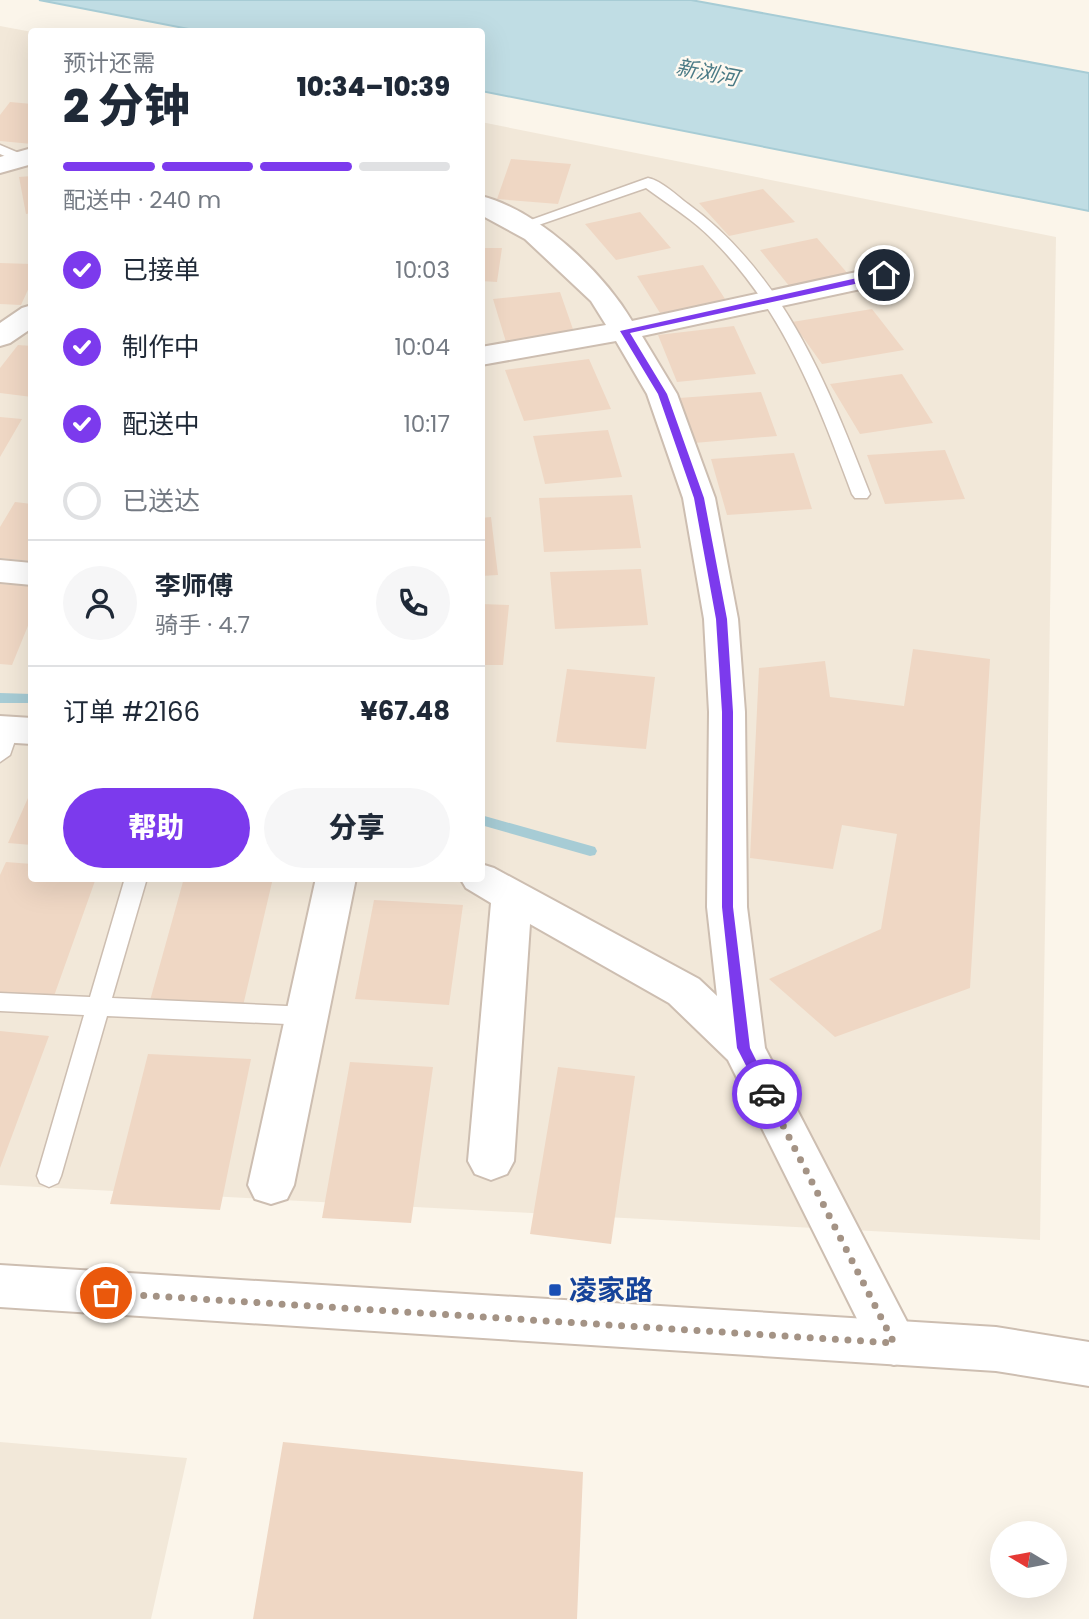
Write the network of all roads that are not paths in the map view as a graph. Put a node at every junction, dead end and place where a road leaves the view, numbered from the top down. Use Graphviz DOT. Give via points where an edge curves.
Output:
graph roads {
  1 [pos="485,206"];
  2 [pos="522,226"];
  3 [pos="884,275"];
  4 [pos="772,299"];
  5 [pos="28,317"];
  6 [pos="625,331"];
  7 [pos="0,337"];
  8 [pos="485,355"];
  9 [pos="861,494"];
  10 [pos="0,571"];
  11 [pos="28,574"];
  12 [pos="135,882"];
  13 [pos="335,882"];
  14 [pos="496,887"];
  15 [pos="0,1002"];
  16 [pos="99,1007"];
  17 [pos="308,1016"];
  18 [pos="744,1048"];
  19 [pos="491,1161"];
  20 [pos="49,1176"];
  21 [pos="271,1185"];
  22 [pos="0,1286"];
  23 [pos="894,1343"];
  24 [pos="1089,1364"];
  1 -- 2 [label="street"];
  2 -- 4 [label="lane" via="649,182 720,238"];
  2 -- 6 [label="street" via="603,296"];
  3 -- 4 [label="street"];
  4 -- 6 [label="street"];
  4 -- 9 [label="lane" via="819,384"];
  5 -- 7 [label="street"];
  6 -- 8 [label="street"];
  6 -- 18 [label="street" via="662,394 699,498 721,619 727,712 727,907"];
  10 -- 11 [label="street"];
  12 -- 16 [label="lane"];
  13 -- 17 [label="street"];
  14 -- 18 [label="street" via="684,991"];
  14 -- 19 [label="street"];
  15 -- 16 [label="lane"];
  16 -- 17 [label="lane"];
  16 -- 20 [label="lane"];
  17 -- 21 [label="street"];
  18 -- 23 [label="street"];
  22 -- 23 [label="street"];
  23 -- 24 [label="street" via="996,1349"];
}
